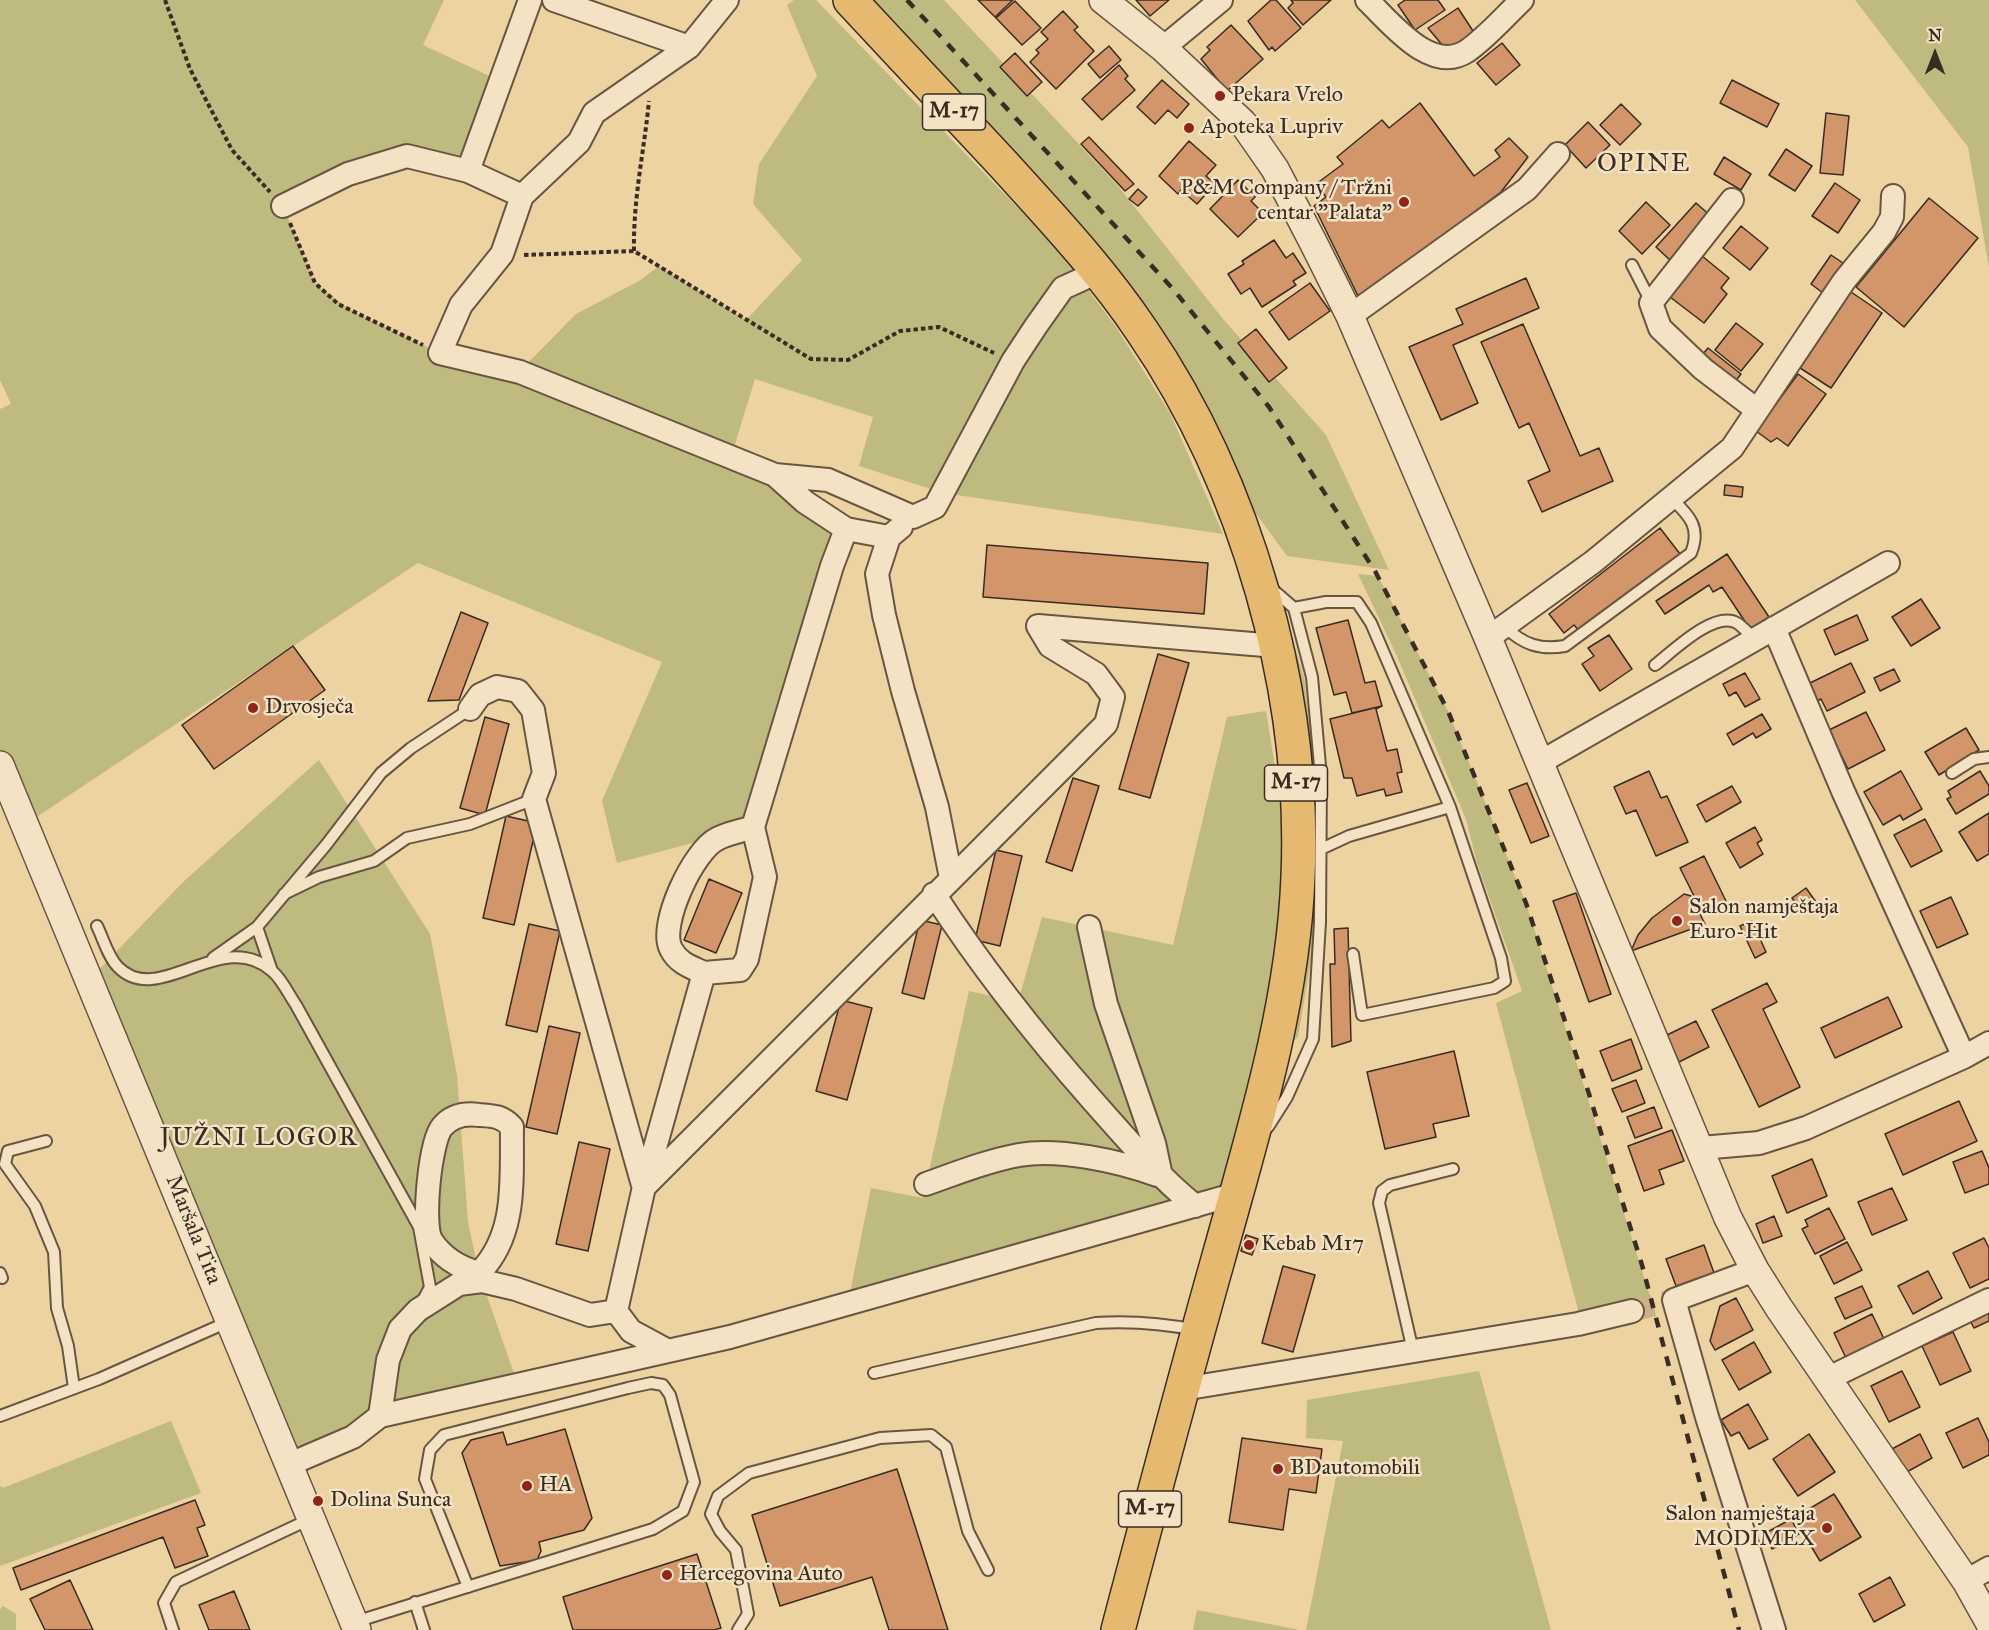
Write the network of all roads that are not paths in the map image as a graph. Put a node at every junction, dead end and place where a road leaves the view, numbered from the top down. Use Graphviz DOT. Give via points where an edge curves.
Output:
graph roads {
  1 [pos="530,0"];
  2 [pos="554,0"];
  3 [pos="727,0"];
  4 [pos="850,0"];
  5 [pos="1103,0"];
  6 [pos="1221,0"];
  7 [pos="1367,0"];
  8 [pos="1522,0"];
  9 [pos="690,47"];
  10 [pos="1163,48"];
  11 [pos="1558,154"];
  12 [pos="468,171"];
  13 [pos="522,196"];
  14 [pos="1893,196"];
  15 [pos="1732,200"];
  16 [pos="283,206"];
  17 [pos="1632,265"];
  18 [pos="1098,272"];
  19 [pos="1651,303"];
  20 [pos="1350,316"];
  21 [pos="1756,410"];
  22 [pos="775,475"];
  23 [pos="1672,499"];
  24 [pos="913,517"];
  25 [pos="846,529"];
  26 [pos="889,537"];
  27 [pos="1887,562"];
  28 [pos="1255,573"];
  29 [pos="1294,608"];
  30 [pos="1496,633"];
  31 [pos="1765,634"];
  32 [pos="1276,646"];
  33 [pos="1655,665"];
  34 [pos="470,709"];
  35 [pos="1989,757"];
  36 [pos="1539,763"];
  37 [pos="0,765"];
  38 [pos="1952,773"];
  39 [pos="534,799"];
  40 [pos="1450,807"];
  41 [pos="753,827"];
  42 [pos="1321,827"];
  43 [pos="1349,836"];
  44 [pos="1321,849"];
  45 [pos="951,878"];
  46 [pos="934,894"];
  47 [pos="280,896"];
  48 [pos="97,926"];
  49 [pos="257,927"];
  50 [pos="1089,927"];
  51 [pos="1353,954"];
  52 [pos="211,960"];
  53 [pos="272,971"];
  54 [pos="704,973"];
  55 [pos="1989,1043"];
  56 [pos="1964,1057"];
  57 [pos="46,1141"];
  58 [pos="1701,1148"];
  59 [pos="1245,1162"];
  60 [pos="1453,1169"];
  61 [pos="1161,1176"];
  62 [pos="926,1184"];
  63 [pos="644,1186"];
  64 [pos="1236,1194"];
  65 [pos="1195,1206"];
  66 [pos="424,1232"];
  67 [pos="1755,1270"];
  68 [pos="480,1277"];
  69 [pos="1989,1300"];
  70 [pos="418,1311"];
  71 [pos="616,1311"];
  72 [pos="1632,1311"];
  73 [pos="231,1321"];
  74 [pos="1198,1331"];
  75 [pos="668,1351"];
  76 [pos="1413,1351"];
  77 [pos="874,1373"];
  78 [pos="1829,1378"];
  79 [pos="74,1388"];
  80 [pos="1183,1389"];
  81 [pos="0,1416"];
  82 [pos="380,1416"];
  83 [pos="290,1464"];
  84 [pos="310,1519"];
  85 [pos="1989,1568"];
  86 [pos="988,1570"];
  87 [pos="1966,1581"];
  88 [pos="468,1587"];
  89 [pos="416,1602"];
  90 [pos="1989,1622"];
  91 [pos="356,1626"];
  92 [pos="173,1630"];
  93 [pos="424,1630"];
  94 [pos="738,1630"];
  95 [pos="1118,1630"];
  96 [pos="1774,1630"];
  1 -- 12 [label="street"];
  2 -- 9 [label="street"];
  3 -- 9 [label="street"];
  4 -- 18 [label="main road, M-17"];
  5 -- 10 [label="street"];
  6 -- 10 [label="street"];
  7 -- 8 [label="street" via="1422,50 1442,58 1465,52"];
  9 -- 13 [label="street" via="594,113 579,142"];
  10 -- 20 [label="street" via="1243,123 1261,147"];
  11 -- 20 [label="street" via="1527,189"];
  12 -- 13 [label="street"];
  12 -- 16 [label="street" via="407,156 348,174"];
  13 -- 22 [label="street" via="502,254 461,305 440,353 520,372"];
  14 -- 21 [label="street" via="1892,217 1884,232 1844,281"];
  15 -- 19 [label="street"];
  17 -- 19 [label="lane"];
  18 -- 24 [label="street" via="1063,288 1013,362 935,507"];
  18 -- 28 [label="main road, M-17" via="1142,330 1196,421 1237,517"];
  19 -- 21 [label="street" via="1660,328 1703,369"];
  20 -- 30 [label="street"];
  21 -- 23 [label="street" via="1732,448"];
  22 -- 24 [label="street" via="828,480"];
  22 -- 25 [label="street" via="805,502"];
  23 -- 30 [label="street"];
  23 -- 30 [label="lane" via="1692,517 1696,530 1691,553 1565,646 1533,646"];
  24 -- 26 [label="street"];
  25 -- 26 [label="street"];
  25 -- 41 [label="street"];
  26 -- 45 [label="street" via="878,574 884,615 937,807"];
  27 -- 31 [label="street"];
  28 -- 29 [label="lane"];
  28 -- 32 [label="main road, M-17"];
  29 -- 40 [label="lane" via="1357,602 1371,623"];
  29 -- 42 [label="lane" via="1312,677"];
  30 -- 36 [label="street"];
  31 -- 33 [label="lane" via="1736,622 1710,623"];
  31 -- 36 [label="street"];
  31 -- 56 [label="street" via="1839,782"];
  32 -- 45 [label="street" via="1038,626 1050,646 1096,674 1113,697 1106,724"];
  32 -- 59 [label="main road, M-17" via="1295,768 1299,875 1282,1005"];
  34 -- 39 [label="street" via="480,695 497,687 518,691 532,710 544,773"];
  34 -- 47 [label="lane" via="381,773 326,845"];
  35 -- 38 [label="lane" via="1974,759"];
  36 -- 58 [label="street"];
  37 -- 73 [label="street, Maršala Tita"];
  39 -- 47 [label="lane" via="470,824 407,838 374,861 319,877"];
  39 -- 63 [label="street"];
  40 -- 43 [label="lane"];
  40 -- 51 [label="lane" via="1501,958 1505,981 1494,988 1362,1015"];
  41 -- 54 [label="street" via="765,877 747,959 740,970"];
  41 -- 54 [label="street" via="716,839 696,859 672,912 667,936 671,950 682,963"];
  42 -- 43 [label="lane"];
  42 -- 44 [label="lane"];
  43 -- 44 [label="lane"];
  44 -- 59 [label="lane" via="1313,1039 1287,1097"];
  45 -- 46 [label="street"];
  46 -- 61 [label="street" via="974,957 1040,1041"];
  46 -- 63 [label="street"];
  47 -- 49 [label="lane"];
  48 -- 52 [label="lane" via="116,965 131,978 161,979"];
  49 -- 52 [label="lane"];
  49 -- 53 [label="lane"];
  50 -- 61 [label="street" via="1106,1004 1154,1143"];
  52 -- 53 [label="lane" via="234,956"];
  53 -- 66 [label="lane" via="296,1005"];
  54 -- 63 [label="street"];
  55 -- 56 [label="street"];
  56 -- 58 [label="street" via="1806,1128 1759,1143"];
  57 -- 79 [label="lane" via="8,1151 4,1164 35,1206 54,1252 57,1308"];
  58 -- 67 [label="street" via="1728,1218"];
  59 -- 64 [label="main road, M-17"];
  60 -- 76 [label="lane" via="1390,1185 1382,1191 1379,1203"];
  61 -- 62 [label="street" via="1105,1161 1022,1155 975,1166"];
  61 -- 65 [label="street"];
  63 -- 71 [label="street"];
  64 -- 65 [label="street"];
  64 -- 74 [label="main road, M-17"];
  65 -- 75 [label="street"];
  66 -- 68 [label="street" via="442,1254"];
  66 -- 68 [label="street" via="429,1178 441,1127 467,1113 504,1119 512,1127 508,1222 498,1249"];
  66 -- 70 [label="lane" via="430,1287"];
  67 -- 78 [label="street"];
  67 -- 96 [label="street" via="1674,1300"];
  68 -- 70 [label="street" via="459,1284"];
  68 -- 71 [label="street" via="590,1315"];
  69 -- 78 [label="street"];
  70 -- 82 [label="street" via="400,1329 388,1360"];
  71 -- 75 [label="street" via="632,1331"];
  72 -- 76 [label="street" via="1578,1324"];
  73 -- 79 [label="lane"];
  73 -- 83 [label="street, Maršala Tita"];
  74 -- 77 [label="lane" via="1131,1321 1096,1323"];
  74 -- 80 [label="main road, M-17"];
  75 -- 82 [label="street"];
  76 -- 80 [label="street"];
  78 -- 87 [label="street"];
  79 -- 81 [label="lane"];
  80 -- 95 [label="main road, M-17"];
  82 -- 83 [label="street" via="353,1437"];
  83 -- 84 [label="street, Maršala Tita"];
  84 -- 91 [label="street, Maršala Tita"];
  84 -- 92 [label="lane" via="176,1582 164,1603"];
  85 -- 87 [label="street"];
  86 -- 94 [label="lane" via="968,1531 946,1447 931,1435 880,1438 748,1473 718,1496 711,1514 736,1550 748,1614"];
  87 -- 90 [label="street"];
  88 -- 88 [label="lane" via="653,1529 683,1511 694,1482 670,1395 663,1385 651,1383 628,1388 444,1435 430,1450 425,1479"];
  88 -- 89 [label="lane"];
  89 -- 91 [label="lane"];
  89 -- 93 [label="lane"];
}
